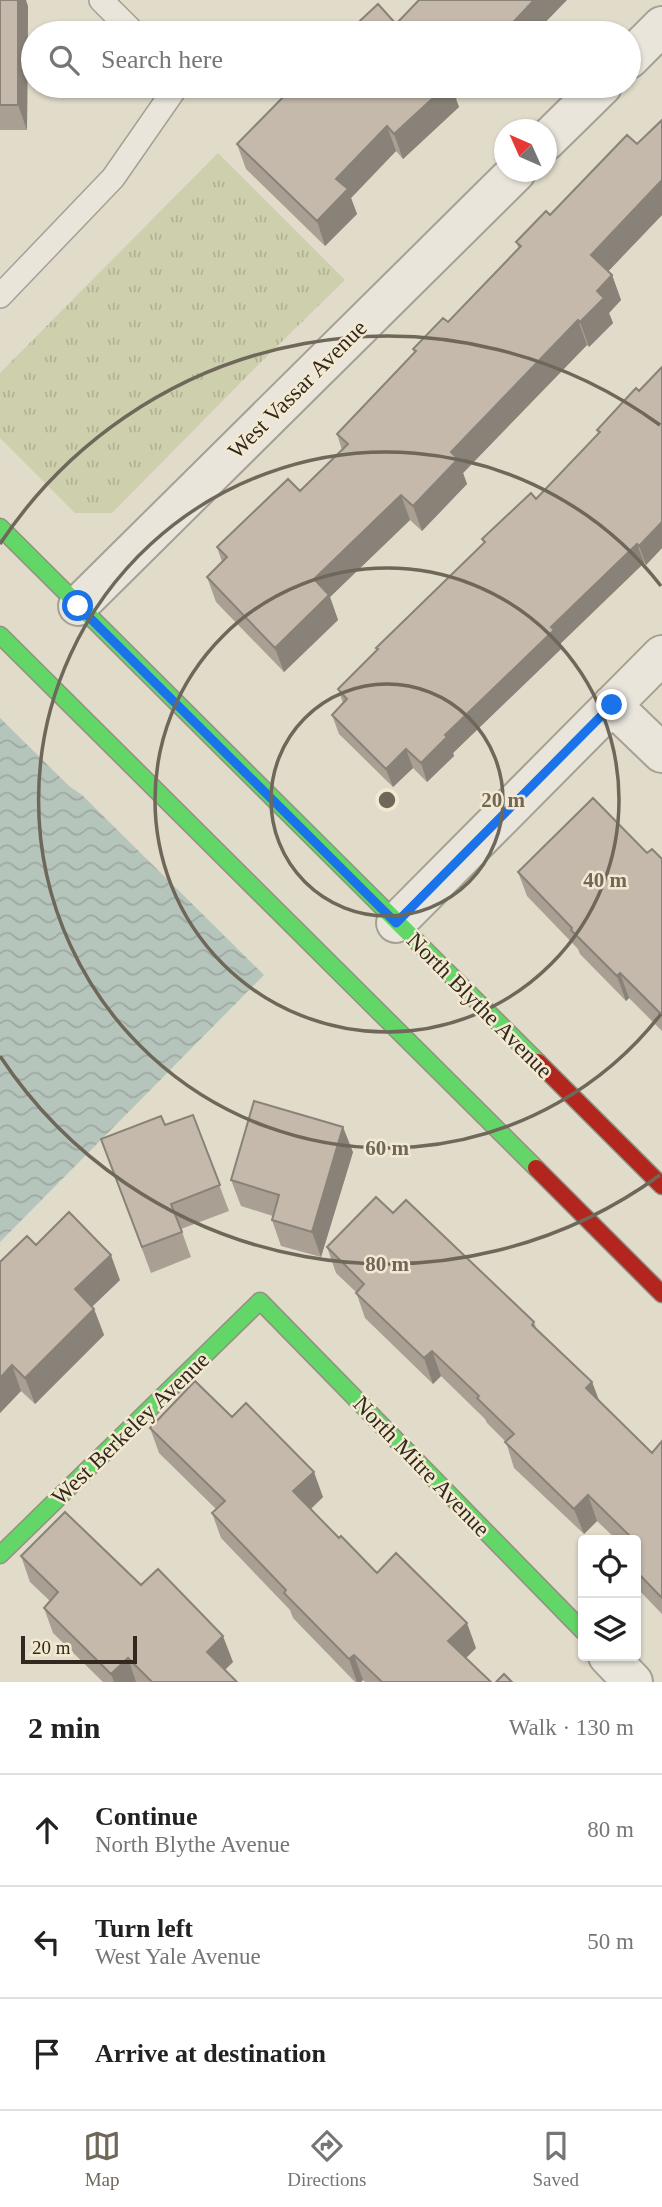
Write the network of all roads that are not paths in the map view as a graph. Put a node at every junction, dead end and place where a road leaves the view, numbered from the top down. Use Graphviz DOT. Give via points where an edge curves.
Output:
graph roads {
  1 [pos="101,0"];
  2 [pos="122,21"];
  3 [pos="662,26"];
  4 [pos="641,48"];
  5 [pos="169,98"];
  6 [pos="590,98"];
  7 [pos="557,131"];
  8 [pos="506,182"];
  9 [pos="0,296"];
  10 [pos="0,527"];
  11 [pos="78,606"];
  12 [pos="0,635"];
  13 [pos="662,655"];
  14 [pos="612,705"];
  15 [pos="662,753"];
  16 [pos="396,923"];
  17 [pos="662,1186"];
  18 [pos="662,1294"];
  19 [pos="260,1301"];
  20 [pos="0,1555"];
  21 [pos="578,1626"];
  22 [pos="613,1661"];
  23 [pos="633,1682"];
  1 -- 2 [label="lane"];
  3 -- 4 [label="street"];
  5 -- 9 [label="lane" via="113,178"];
  6 -- 7 [label="street"];
  8 -- 11 [label="street, West Vassar Avenue"];
  10 -- 11 [label="street, North Blythe Avenue"];
  11 -- 16 [label="street, North Blythe Avenue"];
  12 -- 18 [label="street"];
  13 -- 14 [label="street"];
  14 -- 15 [label="street"];
  14 -- 16 [label="street"];
  16 -- 17 [label="street, North Blythe Avenue"];
  19 -- 20 [label="street, West Berkeley Avenue"];
  19 -- 21 [label="street, North Mitre Avenue"];
  22 -- 23 [label="street"];
}
